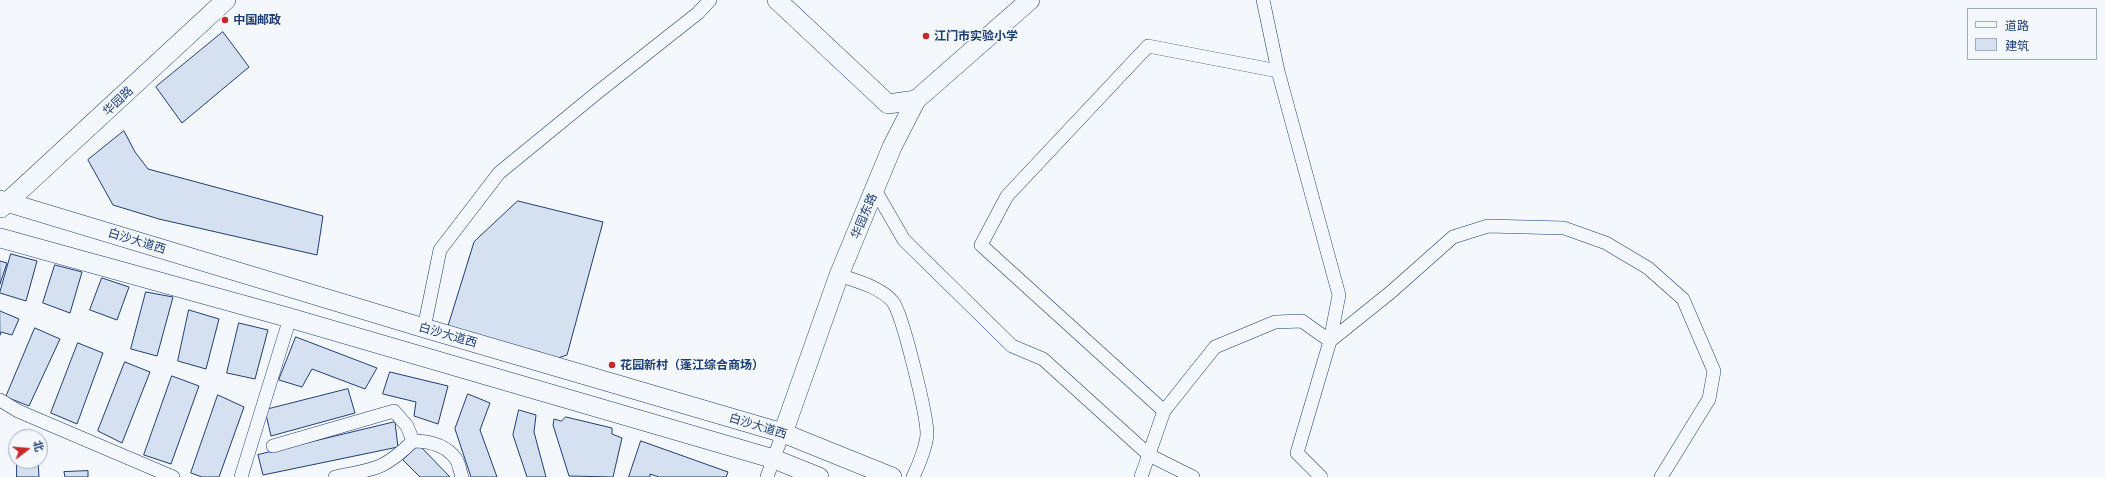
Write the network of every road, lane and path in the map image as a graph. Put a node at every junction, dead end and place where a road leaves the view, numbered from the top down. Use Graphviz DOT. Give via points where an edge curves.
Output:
graph roads {
  1 [pos="226,0"];
  2 [pos="710,0"];
  3 [pos="777,0"];
  4 [pos="1030,0"];
  5 [pos="1264,0"];
  6 [pos="1278,71"];
  7 [pos="916,100"];
  8 [pos="875,190"];
  9 [pos="2,204"];
  10 [pos="0,238"];
  11 [pos="839,275"];
  12 [pos="290,318"];
  13 [pos="424,328"];
  14 [pos="1330,341"];
  15 [pos="0,400"];
  16 [pos="1164,411"];
  17 [pos="783,433"];
  18 [pos="413,441"];
  19 [pos="273,446"];
  20 [pos="1149,455"];
  21 [pos="774,459"];
  22 [pos="173,477"];
  23 [pos="241,477"];
  24 [pos="335,477"];
  25 [pos="462,477"];
  26 [pos="767,477"];
  27 [pos="818,477"];
  28 [pos="892,477"];
  29 [pos="913,477"];
  30 [pos="1141,477"];
  31 [pos="1193,477"];
  32 [pos="1320,477"];
  33 [pos="1661,477"];
  1 -- 9 [label="main road, 华园路"];
  2 -- 13 [label="street" via="698,14 498,173 440,250"];
  3 -- 7 [label="main road" via="888,104"];
  4 -- 7 [label="main road, 华园东路"];
  5 -- 6 [label="street"];
  6 -- 14 [label="street" via="1339,295"];
  6 -- 16 [label="street" via="1148,46 1007,196 981,245"];
  7 -- 8 [label="main road, 华园东路"];
  8 -- 11 [label="main road, 华园东路"];
  8 -- 20 [label="street" via="904,240 1012,346 1043,359"];
  9 -- 13 [label="main road, 白沙大道西"];
  10 -- 12 [label="main road"];
  11 -- 17 [label="main road, 华园东路"];
  11 -- 29 [label="street" via="883,293 893,302 900,316 927,435"];
  12 -- 21 [label="main road"];
  12 -- 23 [label="street"];
  13 -- 17 [label="main road, 白沙大道西"];
  14 -- 16 [label="street" via="1302,321 1275,322 1215,347"];
  14 -- 32 [label="street" via="1297,453"];
  14 -- 33 [label="street" via="1453,237 1488,226 1564,228 1606,243 1648,268 1683,299 1714,371 1709,399"];
  15 -- 22 [label="street" via="18,411"];
  16 -- 20 [label="street"];
  17 -- 21 [label="street, 华园东路"];
  17 -- 28 [label="main road, 白沙大道西"];
  18 -- 19 [label="street" via="407,426 394,411"];
  18 -- 24 [label="street" via="396,458 380,468"];
  18 -- 25 [label="street" via="427,441 441,446 456,459"];
  20 -- 30 [label="street"];
  20 -- 31 [label="street"];
  21 -- 26 [label="street, 华园东路"];
  21 -- 27 [label="main road"];
}
